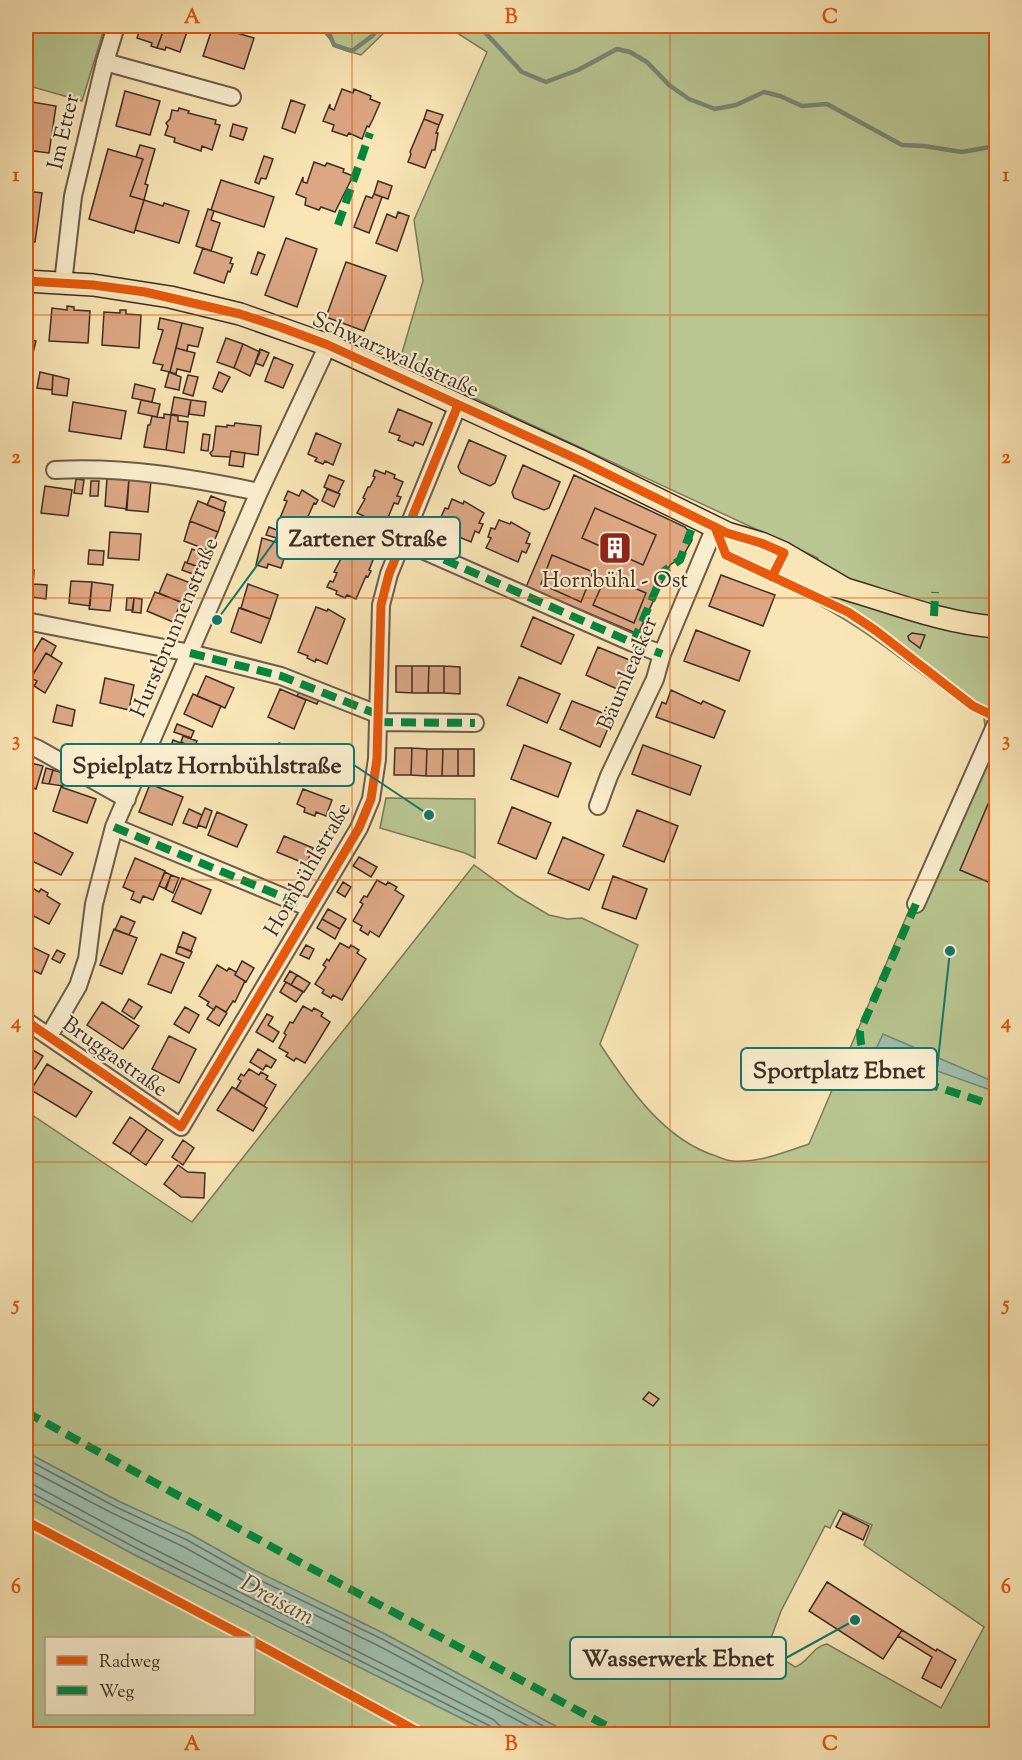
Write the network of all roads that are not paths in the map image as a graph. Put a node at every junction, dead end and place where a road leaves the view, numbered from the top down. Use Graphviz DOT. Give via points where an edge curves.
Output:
graph roads {
  1 [pos="116,26"];
  2 [pos="105,62"];
  3 [pos="232,98"];
  4 [pos="26,281"];
  5 [pos="63,283"];
  6 [pos="328,345"];
  7 [pos="458,405"];
  8 [pos="55,470"];
  9 [pos="259,492"];
  10 [pos="721,530"];
  11 [pos="402,541"];
  12 [pos="26,621"];
  13 [pos="996,627"];
  14 [pos="190,653"];
  15 [pos="662,654"];
  16 [pos="377,718"];
  17 [pos="475,723"];
  18 [pos="996,724"];
  19 [pos="26,744"];
  20 [pos="127,799"];
  21 [pos="598,806"];
  22 [pos="114,827"];
  23 [pos="916,904"];
  24 [pos="310,908"];
  25 [pos="26,1022"];
  26 [pos="49,1036"];
  27 [pos="181,1127"];
  1 -- 2 [label="street, Im Etter"];
  2 -- 3 [label="street"];
  2 -- 5 [label="street, Im Etter" via="74,196"];
  4 -- 5 [label="main road, Schwarzwaldstraße"];
  5 -- 6 [label="main road, Schwarzwaldstraße" via="145,292 192,302 240,314"];
  6 -- 7 [label="main road, Schwarzwaldstraße"];
  6 -- 9 [label="street, Hurstbrunnenstraße"];
  7 -- 10 [label="main road, Schwarzwaldstraße"];
  7 -- 11 [label="street, Hornbühlstraße"];
  8 -- 9 [label="street" via="91,468 191,478"];
  9 -- 14 [label="street, Hurstbrunnenstraße"];
  10 -- 13 [label="main road, Schwarzwaldstraße" via="748,553 811,583 844,588 903,609"];
  10 -- 15 [label="street, Bäumleacker"];
  11 -- 15 [label="street"];
  11 -- 16 [label="street, Hornbühlstraße" via="381,605"];
  12 -- 14 [label="street"];
  14 -- 16 [label="street" via="281,675"];
  14 -- 20 [label="street, Hurstbrunnenstraße"];
  15 -- 21 [label="street, Bäumleacker" via="655,679"];
  16 -- 17 [label="street"];
  16 -- 24 [label="street, Hornbühlstraße" via="377,759 371,799 359,828"];
  18 -- 23 [label="street"];
  19 -- 20 [label="street"];
  20 -- 22 [label="street, Hurstbrunnenstraße"];
  22 -- 24 [label="street"];
  22 -- 26 [label="street, Hurstbrunnenstraße" via="78,987"];
  24 -- 27 [label="street, Hornbühlstraße"];
  25 -- 26 [label="street, Bruggastraße"];
  26 -- 27 [label="street, Bruggastraße"];
}
